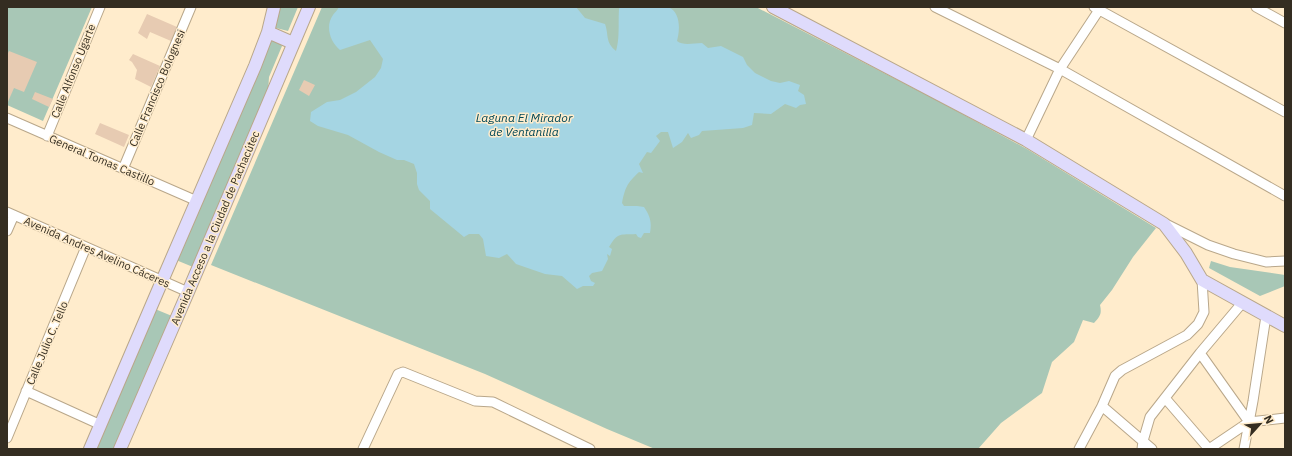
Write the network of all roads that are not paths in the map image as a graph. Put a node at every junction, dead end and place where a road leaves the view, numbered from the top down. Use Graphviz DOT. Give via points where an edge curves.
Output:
graph roads {
  1 [pos="100,7"];
  2 [pos="191,7"];
  3 [pos="274,7"];
  4 [pos="309,7"];
  5 [pos="773,7"];
  6 [pos="935,7"];
  7 [pos="1256,7"];
  8 [pos="1098,8"];
  9 [pos="792,11"];
  10 [pos="1285,23"];
  11 [pos="268,32"];
  12 [pos="293,42"];
  13 [pos="1060,69"];
  14 [pos="1285,112"];
  15 [pos="7,118"];
  16 [pos="47,136"];
  17 [pos="1026,140"];
  18 [pos="123,169"];
  19 [pos="1285,196"];
  20 [pos="197,201"];
  21 [pos="10,213"];
  22 [pos="1164,224"];
  23 [pos="7,230"];
  24 [pos="86,247"];
  25 [pos="1285,261"];
  26 [pos="1202,280"];
  27 [pos="162,281"];
  28 [pos="188,292"];
  29 [pos="1243,302"];
  30 [pos="1266,316"];
  31 [pos="1285,326"];
  32 [pos="1200,353"];
  33 [pos="26,391"];
  34 [pos="1165,398"];
  35 [pos="1102,406"];
  36 [pos="1285,418"];
  37 [pos="1249,422"];
  38 [pos="101,425"];
  39 [pos="7,438"];
  40 [pos="1143,445"];
  41 [pos="90,449"];
  42 [pos="120,449"];
  43 [pos="363,449"];
  44 [pos="590,449"];
  45 [pos="1079,449"];
  46 [pos="1152,449"];
  47 [pos="1209,449"];
  48 [pos="1244,449"];
  1 -- 16 [label="street, Calle Alfonso Ugarte"];
  2 -- 18 [label="street, Calle Francisco Bolognesi"];
  3 -- 11 [label="main road"];
  4 -- 12 [label="main road, Avenida Acceso a la Ciudad de Pachacútec"];
  5 -- 9 [label="main road"];
  6 -- 13 [label="street"];
  7 -- 10 [label="street"];
  8 -- 13 [label="street"];
  8 -- 14 [label="street"];
  9 -- 17 [label="main road"];
  11 -- 12 [label="main road"];
  11 -- 20 [label="main road"];
  12 -- 28 [label="main road, Avenida Acceso a la Ciudad de Pachacútec"];
  13 -- 17 [label="street"];
  13 -- 19 [label="street"];
  15 -- 16 [label="street, General Tomas Castillo"];
  16 -- 18 [label="street, General Tomas Castillo"];
  17 -- 22 [label="main road"];
  18 -- 20 [label="street, General Tomas Castillo"];
  20 -- 27 [label="main road"];
  21 -- 23 [label="street"];
  21 -- 24 [label="street, Avenida Andres Avelino Cáceres"];
  22 -- 25 [label="street" via="1234,254 1266,262"];
  22 -- 26 [label="main road"];
  24 -- 27 [label="street, Avenida Andres Avelino Cáceres"];
  24 -- 33 [label="street, Calle Julio C. Tello"];
  26 -- 29 [label="main road"];
  26 -- 35 [label="street" via="1204,312 1198,324 1187,336 1122,370 1115,376"];
  27 -- 28 [label="street, Avenida Andres Avelino Cáceres"];
  27 -- 38 [label="main road"];
  28 -- 42 [label="main road, Avenida Acceso a la Ciudad de Pachacútec"];
  29 -- 30 [label="main road"];
  29 -- 32 [label="street"];
  30 -- 31 [label="main road"];
  30 -- 37 [label="street"];
  32 -- 34 [label="street"];
  32 -- 37 [label="street"];
  33 -- 38 [label="street"];
  33 -- 39 [label="street, Calle Julio C. Tello"];
  34 -- 40 [label="street" via="1150,417"];
  34 -- 47 [label="street"];
  35 -- 40 [label="street"];
  35 -- 45 [label="street"];
  36 -- 37 [label="street"];
  37 -- 47 [label="street"];
  37 -- 48 [label="street"];
  38 -- 41 [label="main road"];
  40 -- 46 [label="street"];
  43 -- 44 [label="street" via="398,374 403,372 475,401 493,402"];
}
